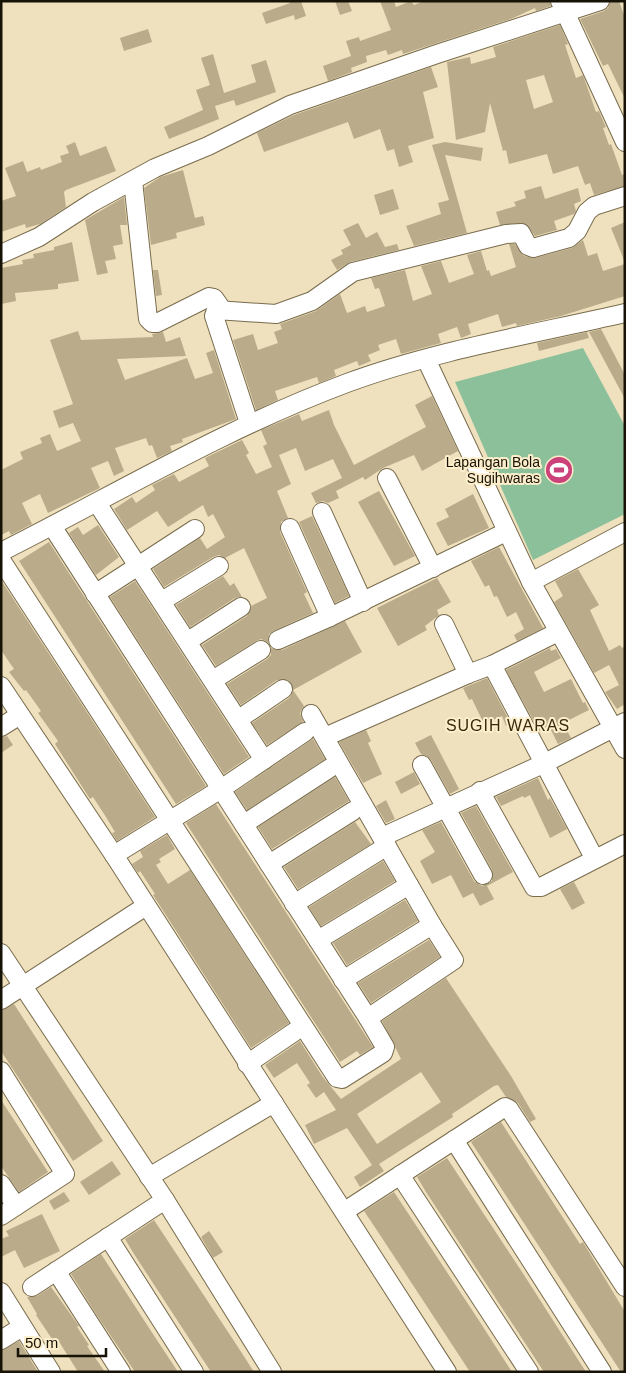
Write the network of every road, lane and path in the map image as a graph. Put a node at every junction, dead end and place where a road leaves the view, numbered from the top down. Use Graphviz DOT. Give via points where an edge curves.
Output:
graph roads {
  1 [pos="600,1"];
  2 [pos="562,7"];
  3 [pos="625,142"];
  4 [pos="133,180"];
  5 [pos="625,196"];
  6 [pos="1,254"];
  7 [pos="218,303"];
  8 [pos="625,313"];
  9 [pos="426,359"];
  10 [pos="249,424"];
  11 [pos="386,478"];
  12 [pos="97,503"];
  13 [pos="322,512"];
  14 [pos="52,526"];
  15 [pos="290,528"];
  16 [pos="195,529"];
  17 [pos="506,532"];
  18 [pos="625,532"];
  19 [pos="1,552"];
  20 [pos="1,560"];
  21 [pos="138,566"];
  22 [pos="219,566"];
  23 [pos="433,568"];
  24 [pos="531,582"];
  25 [pos="95,594"];
  26 [pos="162,601"];
  27 [pos="363,602"];
  28 [pos="241,607"];
  29 [pos="330,617"];
  30 [pos="444,624"];
  31 [pos="558,632"];
  32 [pos="278,640"];
  33 [pos="188,642"];
  34 [pos="260,650"];
  35 [pos="492,665"];
  36 [pos="468,674"];
  37 [pos="213,680"];
  38 [pos="1,686"];
  39 [pos="284,689"];
  40 [pos="311,714"];
  41 [pos="20,716"];
  42 [pos="238,720"];
  43 [pos="619,725"];
  44 [pos="1,727"];
  45 [pos="305,732"];
  46 [pos="325,737"];
  47 [pos="625,749"];
  48 [pos="264,760"];
  49 [pos="543,764"];
  50 [pos="422,765"];
  51 [pos="330,768"];
  52 [pos="221,789"];
  53 [pos="480,791"];
  54 [pos="446,807"];
  55 [pos="353,811"];
  56 [pos="171,820"];
  57 [pos="244,824"];
  58 [pos="384,842"];
  59 [pos="625,844"];
  60 [pos="591,852"];
  61 [pos="114,855"];
  62 [pos="269,864"];
  63 [pos="483,875"];
  64 [pos="409,885"];
  65 [pos="294,904"];
  66 [pos="146,906"];
  67 [pos="432,925"];
  68 [pos="318,940"];
  69 [pos="1,953"];
  70 [pos="343,980"];
  71 [pos="22,986"];
  72 [pos="1,1000"];
  73 [pos="368,1018"];
  74 [pos="303,1026"];
  75 [pos="251,1070"];
  76 [pos="1,1071"];
  77 [pos="273,1101"];
  78 [pos="454,1140"];
  79 [pos="400,1175"];
  80 [pos="149,1178"];
  81 [pos="1,1184"];
  82 [pos="165,1200"];
  83 [pos="9,1211"];
  84 [pos="345,1211"];
  85 [pos="108,1237"];
  86 [pos="56,1271"];
  87 [pos="32,1287"];
  88 [pos="625,1287"];
  89 [pos="1,1292"];
  90 [pos="22,1327"];
  91 [pos="1,1340"];
  92 [pos="51,1372"];
  93 [pos="122,1372"];
  94 [pos="194,1372"];
  95 [pos="272,1372"];
  96 [pos="447,1372"];
  97 [pos="529,1372"];
  98 [pos="602,1372"];
  1 -- 2 [label="street"];
  2 -- 3 [label="street"];
  2 -- 4 [label="street" via="290,106"];
  4 -- 6 [label="street" via="75,212 39,237"];
  4 -- 7 [label="street" via="148,319 157,323 204,298"];
  5 -- 7 [label="street" via="594,206 577,231 567,239 532,248 521,233 506,234 352,272 312,301 276,314 265,315"];
  7 -- 10 [label="street" via="214,316"];
  8 -- 9 [label="street"];
  9 -- 10 [label="street" via="347,383"];
  9 -- 17 [label="street"];
  10 -- 12 [label="street"];
  11 -- 23 [label="street"];
  12 -- 14 [label="street"];
  12 -- 21 [label="street"];
  13 -- 27 [label="street"];
  14 -- 19 [label="street"];
  14 -- 25 [label="street"];
  15 -- 29 [label="street"];
  16 -- 21 [label="street"];
  17 -- 23 [label="street"];
  17 -- 24 [label="street"];
  18 -- 24 [label="street"];
  20 -- 56 [label="street"];
  21 -- 25 [label="street"];
  21 -- 26 [label="street"];
  22 -- 26 [label="street"];
  23 -- 27 [label="street"];
  24 -- 31 [label="street"];
  25 -- 52 [label="street"];
  26 -- 33 [label="street"];
  27 -- 29 [label="street"];
  28 -- 33 [label="street"];
  29 -- 32 [label="street"];
  30 -- 36 [label="street"];
  31 -- 35 [label="street"];
  31 -- 43 [label="street"];
  33 -- 37 [label="street"];
  34 -- 37 [label="street"];
  35 -- 36 [label="street"];
  35 -- 49 [label="street"];
  36 -- 46 [label="street"];
  37 -- 42 [label="street"];
  38 -- 41 [label="street"];
  39 -- 42 [label="street"];
  40 -- 46 [label="street"];
  41 -- 44 [label="street"];
  41 -- 61 [label="street"];
  42 -- 48 [label="street"];
  43 -- 47 [label="street"];
  43 -- 49 [label="street"];
  45 -- 48 [label="street"];
  46 -- 58 [label="street"];
  48 -- 52 [label="street"];
  49 -- 53 [label="street"];
  49 -- 60 [label="street"];
  50 -- 54 [label="street"];
  51 -- 57 [label="street"];
  52 -- 56 [label="street"];
  52 -- 57 [label="street"];
  53 -- 54 [label="street"];
  53 -- 59 [label="street" via="534,887 541,887"];
  54 -- 58 [label="street"];
  54 -- 63 [label="street"];
  55 -- 62 [label="street"];
  56 -- 61 [label="street"];
  56 -- 74 [label="street"];
  57 -- 62 [label="street"];
  58 -- 64 [label="street"];
  58 -- 65 [label="street"];
  61 -- 66 [label="street"];
  62 -- 65 [label="street"];
  64 -- 67 [label="street"];
  64 -- 68 [label="street"];
  65 -- 68 [label="street"];
  66 -- 71 [label="street"];
  66 -- 75 [label="street"];
  67 -- 70 [label="street"];
  67 -- 73 [label="street" via="454,961"];
  68 -- 70 [label="street"];
  69 -- 71 [label="street"];
  70 -- 73 [label="street"];
  71 -- 72 [label="street"];
  71 -- 80 [label="street"];
  73 -- 74 [label="street" via="385,1050 339,1079"];
  74 -- 75 [label="street"];
  75 -- 77 [label="street"];
  76 -- 83 [label="street" via="65,1171 64,1176"];
  77 -- 80 [label="street"];
  77 -- 84 [label="street"];
  78 -- 79 [label="street"];
  78 -- 88 [label="street" via="501,1108 508,1109"];
  78 -- 98 [label="street"];
  79 -- 84 [label="street"];
  79 -- 97 [label="street"];
  80 -- 82 [label="street"];
  81 -- 83 [label="street"];
  82 -- 85 [label="street"];
  82 -- 95 [label="street"];
  84 -- 96 [label="street"];
  85 -- 86 [label="street"];
  85 -- 94 [label="street"];
  86 -- 87 [label="street"];
  86 -- 93 [label="street"];
  89 -- 90 [label="street"];
  90 -- 91 [label="street"];
  90 -- 92 [label="street"];
}
